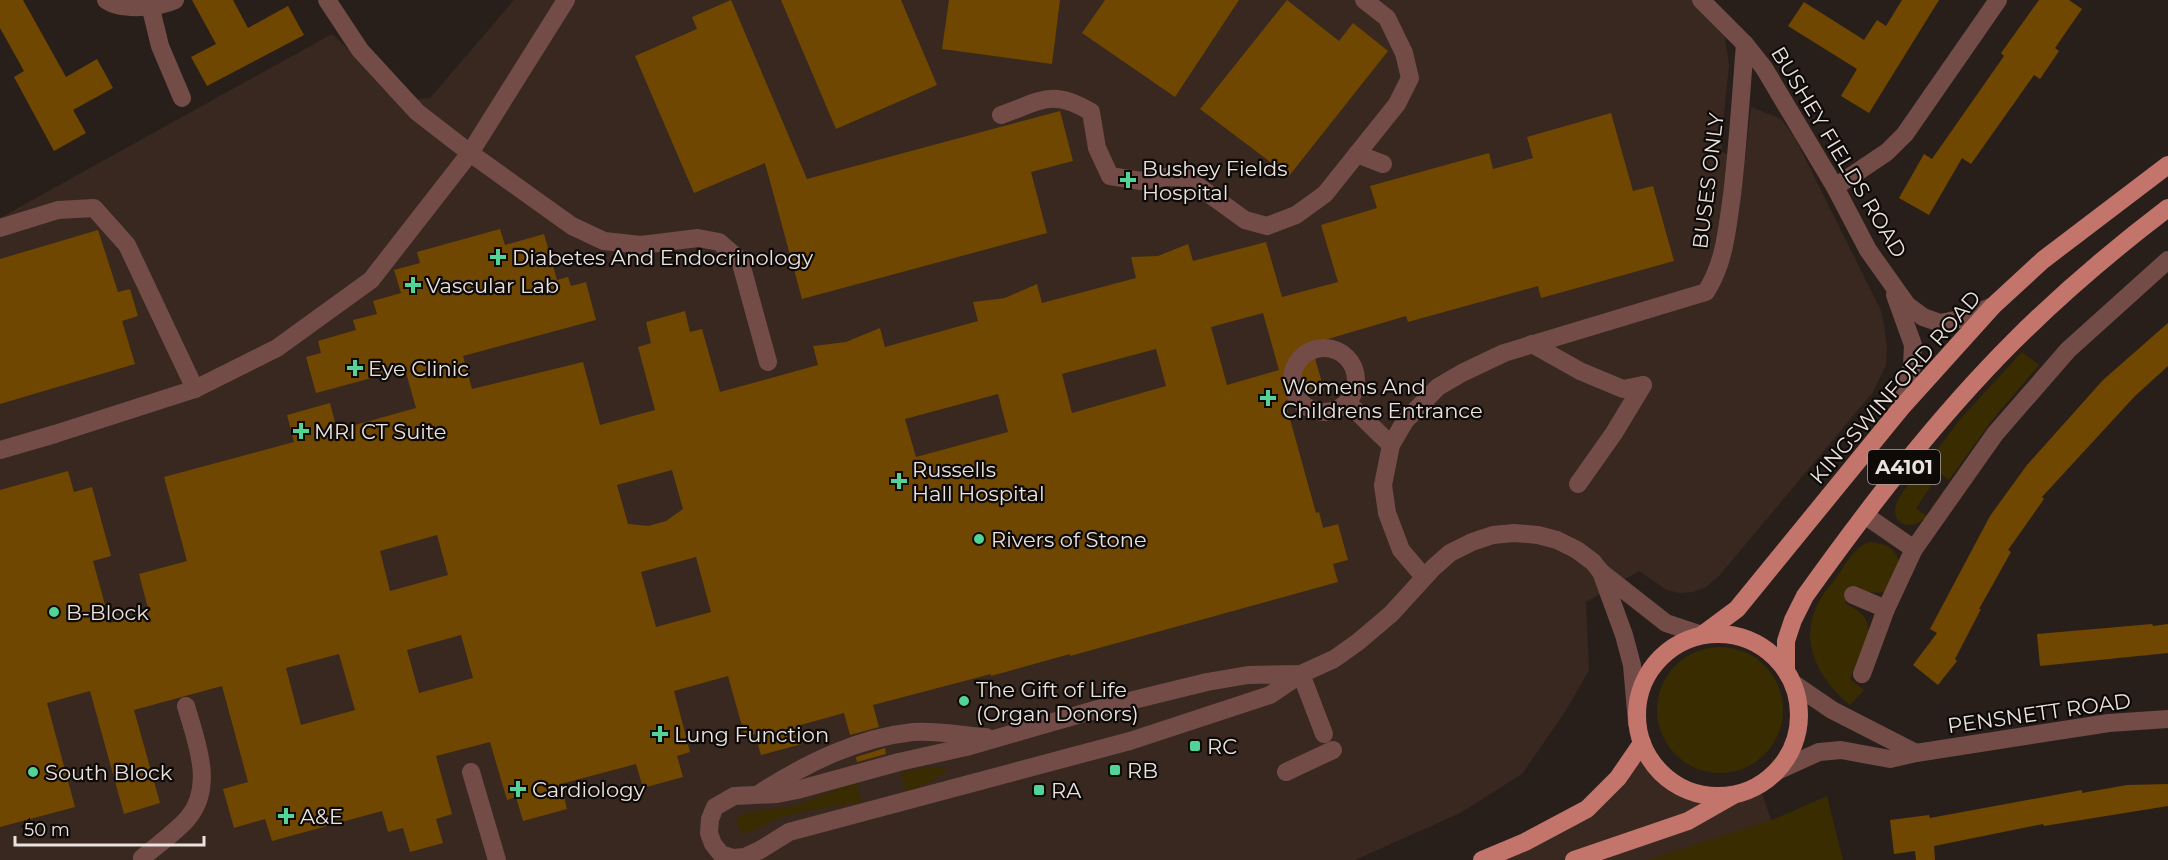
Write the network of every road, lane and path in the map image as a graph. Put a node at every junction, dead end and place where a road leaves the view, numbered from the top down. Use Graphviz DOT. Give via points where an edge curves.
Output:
graph roads {
  1 [pos="106,0"];
  2 [pos="175,0"];
  3 [pos="327,0"];
  4 [pos="566,0"];
  5 [pos="1364,0"];
  6 [pos="1701,0"];
  7 [pos="1998,0"];
  8 [pos="150,5"];
  9 [pos="1745,44"];
  10 [pos="182,98"];
  11 [pos="1001,115"];
  12 [pos="470,153"];
  13 [pos="1357,154"];
  14 [pos="1383,164"];
  15 [pos="2168,165"];
  16 [pos="1835,187"];
  17 [pos="2168,208"];
  18 [pos="0,228"];
  19 [pos="2168,260"];
  20 [pos="1888,277"];
  21 [pos="1993,306"];
  22 [pos="1532,344"];
  23 [pos="768,362"];
  24 [pos="195,389"];
  25 [pos="1347,402"];
  26 [pos="1901,408"];
  27 [pos="1391,445"];
  28 [pos="0,450"];
  29 [pos="1578,484"];
  30 [pos="1866,516"];
  31 [pos="1914,549"];
  32 [pos="1601,572"];
  33 [pos="1424,577"];
  34 [pos="1853,596"];
  35 [pos="1886,609"];
  36 [pos="1702,635"];
  37 [pos="1301,674"];
  38 [pos="1862,674"];
  39 [pos="1790,677"];
  40 [pos="186,706"];
  41 [pos="2168,719"];
  42 [pos="1637,723"];
  43 [pos="1324,734"];
  44 [pos="1000,738"];
  45 [pos="1642,743"];
  46 [pos="1333,750"];
  47 [pos="1916,753"];
  48 [pos="1777,771"];
  49 [pos="471,772"];
  50 [pos="1286,772"];
  51 [pos="759,794"];
  52 [pos="1733,795"];
  53 [pos="142,860"];
  54 [pos="497,860"];
  55 [pos="1482,860"];
  56 [pos="1574,860"];
  1 -- 8 [label="street" via="123,8"];
  2 -- 8 [label="street"];
  3 -- 12 [label="street" via="360,50 417,111"];
  4 -- 12 [label="street"];
  5 -- 13 [label="street" via="1387,18 1404,53 1410,78 1397,104"];
  6 -- 9 [label="street, BUSHEY FIELDS ROAD"];
  7 -- 16 [label="street" via="1905,134 1887,152"];
  8 -- 10 [label="street" via="160,46"];
  9 -- 16 [label="street, BUSHEY FIELDS ROAD"];
  9 -- 22 [label="street, BUSES ONLY" via="1737,157 1724,250 1706,292"];
  11 -- 13 [label="street" via="1053,97 1075,102 1091,112 1097,148 1110,176 1141,181 1187,178 1245,220 1267,226 1296,215 1325,194"];
  12 -- 23 [label="street" via="572,226 604,241 641,244 698,238 719,242 740,260"];
  12 -- 24 [label="street" via="371,280 277,348"];
  13 -- 14 [label="street"];
  15 -- 21 [label="main road, KINGSWINFORD ROAD / A4101" via="2043,260"];
  16 -- 20 [label="street, BUSHEY FIELDS ROAD" via="1868,250"];
  17 -- 30 [label="main road, A4101" via="2011,344 1923,443"];
  18 -- 24 [label="street" via="58,210 94,208 127,245"];
  19 -- 31 [label="street" via="2068,350 1995,434"];
  20 -- 21 [label="street, BUSHEY FIELDS ROAD" via="1907,305 1940,323"];
  20 -- 26 [label="street, BUSHEY FIELDS ROAD" via="1913,345"];
  21 -- 26 [label="main road, KINGSWINFORD ROAD / A4101"];
  22 -- 27 [label="street, BUSES ONLY" via="1504,353 1438,387 1405,421"];
  22 -- 29 [label="street" via="1623,389 1643,385"];
  24 -- 28 [label="street"];
  25 -- 27 [label="street"];
  26 -- 36 [label="main road, KINGSWINFORD ROAD / A4101" via="1737,609"];
  27 -- 33 [label="street, BUSES ONLY" via="1383,485 1387,513 1401,550"];
  30 -- 31 [label="street"];
  30 -- 39 [label="main road, A4101" via="1805,596 1793,620 1786,641"];
  31 -- 35 [label="street"];
  32 -- 33 [label="street" via="1577,550 1557,540 1514,533 1472,542 1450,553"];
  32 -- 36 [label="street" via="1666,623"];
  32 -- 42 [label="street" via="1632,665"];
  33 -- 37 [label="street" via="1391,614 1358,642 1334,659"];
  34 -- 35 [label="street"];
  35 -- 38 [label="street"];
  36 -- 39 [label="main road, A4101" via="1725,633 1744,638 1767,650"];
  36 -- 42 [label="main road, A4101" via="1666,652 1653,666 1640,692"];
  37 -- 43 [label="street"];
  37 -- 44 [label="street" via="1248,675 1207,682"];
  37 -- 51 [label="street" via="1270,695 1130,741 789,832 745,857 721,854 709,833 715,807 734,796"];
  39 -- 47 [label="street" via="1832,710"];
  39 -- 48 [label="main road, A4101" via="1799,702 1797,736"];
  40 -- 53 [label="street" via="202,763 200,792 189,817"];
  41 -- 47 [label="street, PENSNETT ROAD" via="2109,723"];
  42 -- 45 [label="main road, A4101"];
  44 -- 51 [label="street" via="796,790"];
  44 -- 51 [label="street" via="914,732 886,737 819,759"];
  45 -- 52 [label="main road, A4101" via="1652,762 1678,786 1713,796"];
  45 -- 55 [label="main road" via="1618,778 1587,809"];
  46 -- 50 [label="street"];
  47 -- 48 [label="street, PENSNETT ROAD" via="1890,759 1841,750 1820,752"];
  48 -- 52 [label="main road, A4101" via="1759,785"];
  49 -- 54 [label="street"];
  52 -- 56 [label="main road, A4101" via="1688,821"];
}
